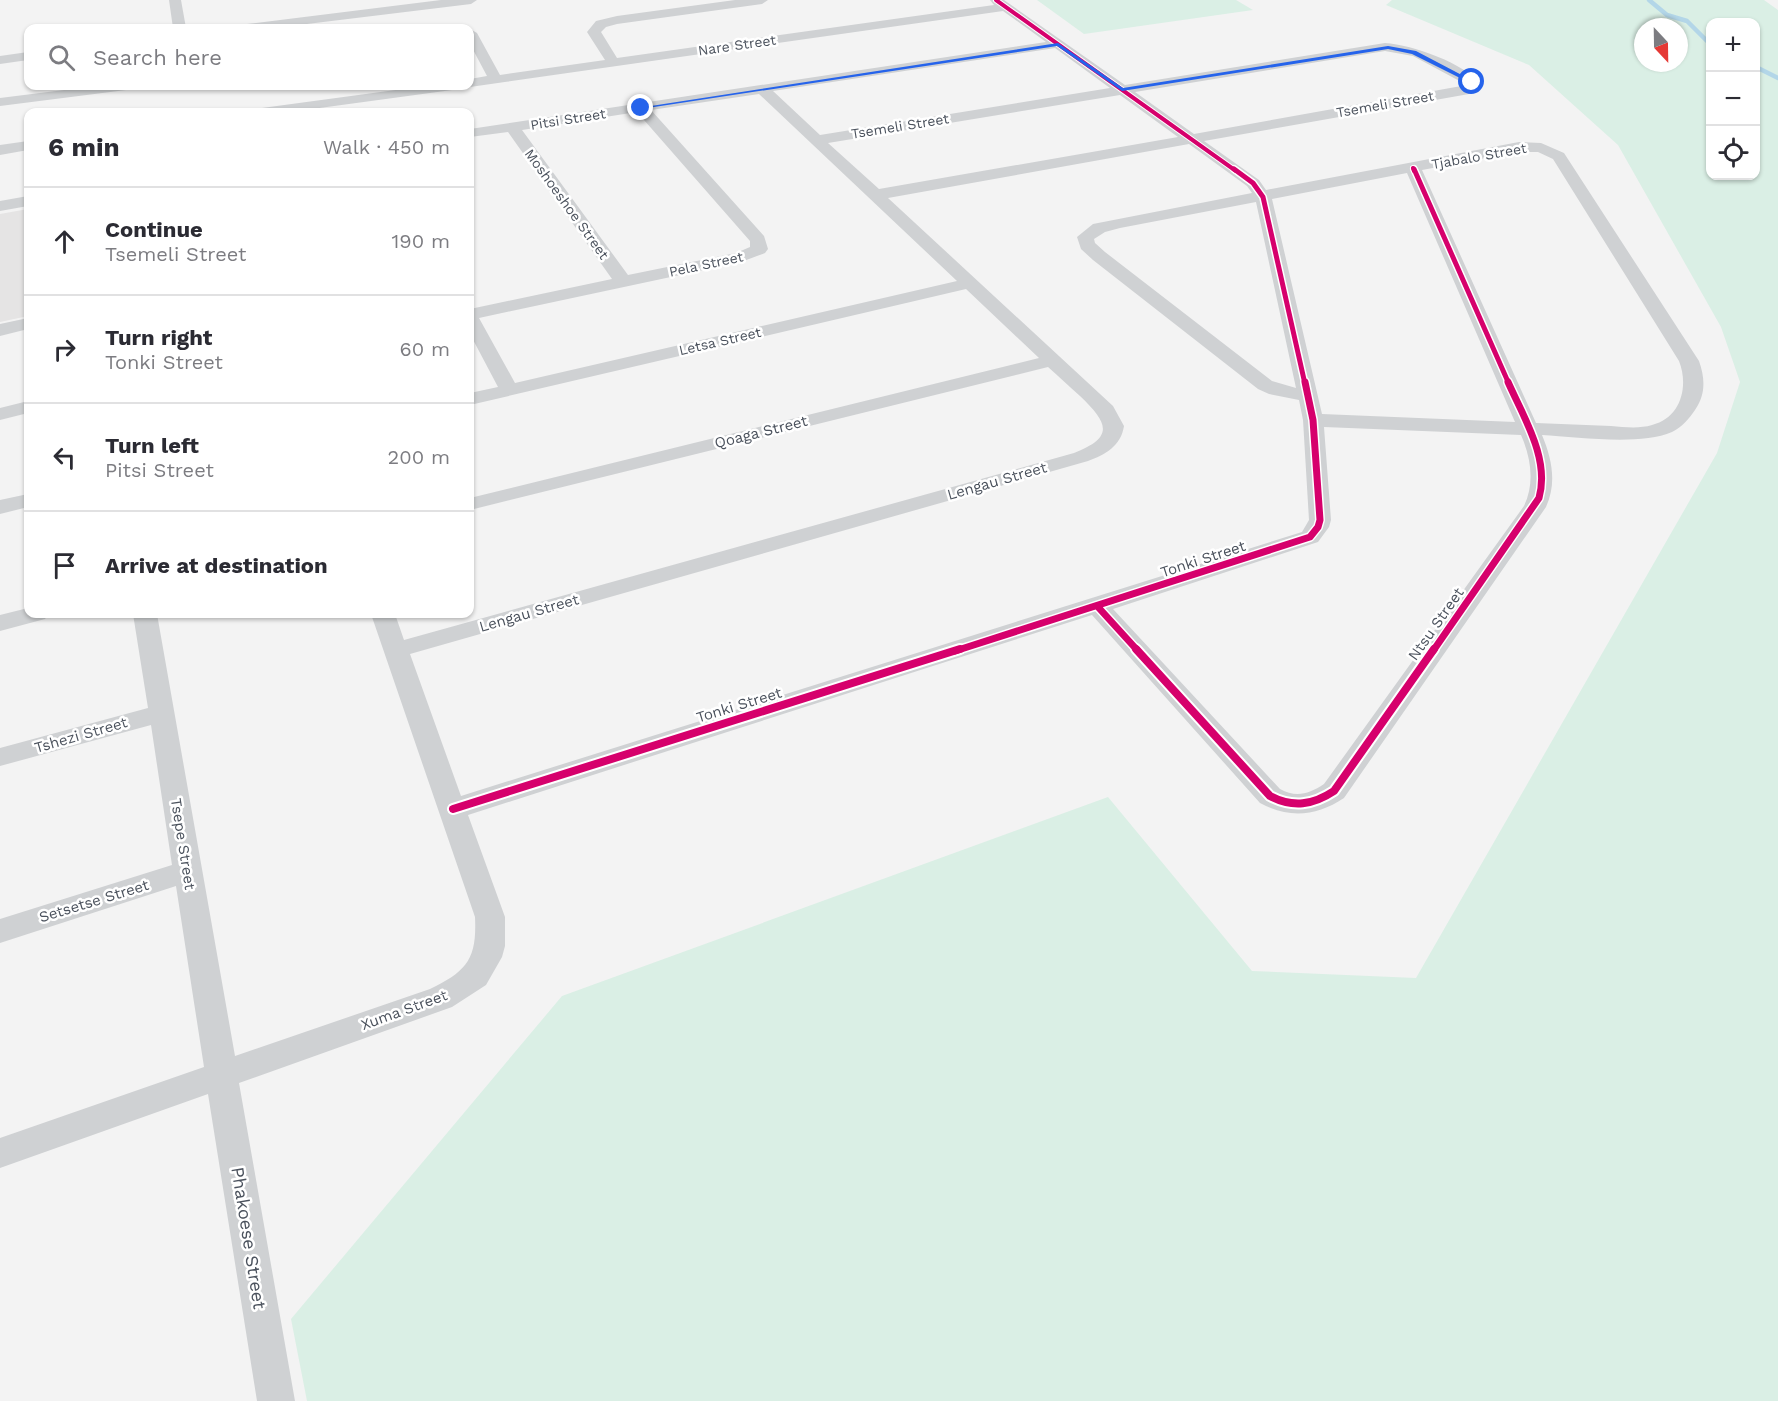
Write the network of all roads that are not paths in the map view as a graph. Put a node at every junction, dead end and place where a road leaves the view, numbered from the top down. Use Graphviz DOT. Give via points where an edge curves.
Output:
graph roads {
  1 [pos="175,0"];
  2 [pos="471,0"];
  3 [pos="762,0"];
  4 [pos="453,2"];
  5 [pos="1000,3"];
  6 [pos="179,24"];
  7 [pos="264,24"];
  8 [pos="464,24"];
  9 [pos="474,42"];
  10 [pos="1058,44"];
  11 [pos="24,57"];
  12 [pos="0,60"];
  13 [pos="613,62"];
  14 [pos="495,79"];
  15 [pos="474,82"];
  16 [pos="762,89"];
  17 [pos="94,90"];
  18 [pos="434,90"];
  19 [pos="1122,90"];
  20 [pos="0,102"];
  21 [pos="360,106"];
  22 [pos="327,108"];
  23 [pos="641,108"];
  24 [pos="512,127"];
  25 [pos="474,132"];
  26 [pos="1190,139"];
  27 [pos="816,140"];
  28 [pos="24,147"];
  29 [pos="0,150"];
  30 [pos="1413,168"];
  31 [pos="875,195"];
  32 [pos="1263,197"];
  33 [pos="24,202"];
  34 [pos="0,206"];
  35 [pos="622,281"];
  36 [pos="970,283"];
  37 [pos="474,315"];
  38 [pos="474,323"];
  39 [pos="24,325"];
  40 [pos="0,330"];
  41 [pos="1052,360"];
  42 [pos="509,389"];
  43 [pos="1308,396"];
  44 [pos="474,398"];
  45 [pos="24,408"];
  46 [pos="0,414"];
  47 [pos="1314,420"];
  48 [pos="1528,429"];
  49 [pos="24,502"];
  50 [pos="474,503"];
  51 [pos="0,507"];
  52 [pos="1098,607"];
  53 [pos="24,617"];
  54 [pos="146,618"];
  55 [pos="384,618"];
  56 [pos="0,623"];
  57 [pos="396,650"];
  58 [pos="162,713"];
  59 [pos="0,758"];
  60 [pos="453,809"];
  61 [pos="188,871"];
  62 [pos="0,930"];
  63 [pos="222,1075"];
  64 [pos="0,1153"];
  65 [pos="276,1401"];
  1 -- 6 [label="street"];
  2 -- 4 [label="street"];
  3 -- 13 [label="street" via="601,24 594,32"];
  4 -- 7 [label="street" via="294,17"];
  4 -- 8 [label="street"];
  5 -- 10 [label="street"];
  5 -- 13 [label="street, Nare Street"];
  9 -- 14 [label="street"];
  10 -- 16 [label="street, Pitsi Street"];
  10 -- 19 [label="street"];
  11 -- 12 [label="street"];
  13 -- 14 [label="street, Nare Street"];
  14 -- 15 [label="street, Nare Street"];
  16 -- 23 [label="street, Pitsi Street"];
  16 -- 27 [label="street, Lengau Street"];
  17 -- 20 [label="street"];
  18 -- 21 [label="street"];
  19 -- 26 [label="street"];
  19 -- 26 [label="street, Tsemeli Street" via="1388,47 1414,52 1475,86"];
  19 -- 27 [label="street, Tsemeli Street"];
  21 -- 22 [label="street"];
  23 -- 24 [label="street, Pitsi Street"];
  23 -- 35 [label="street, Pela Street" via="761,246 752,254"];
  24 -- 25 [label="street, Pitsi Street"];
  24 -- 35 [label="street, Moshoeshoe Street"];
  26 -- 31 [label="street, Tsemeli Street"];
  26 -- 32 [label="street" via="1253,183"];
  27 -- 31 [label="street, Lengau Street"];
  28 -- 29 [label="street"];
  30 -- 32 [label="street, Tjabalo Street"];
  30 -- 48 [label="street, Ntsu Street"];
  30 -- 48 [label="street, Tjabalo Street" via="1523,147 1557,154 1692,367 1695,387 1691,399 1678,417 1660,429 1632,433"];
  31 -- 36 [label="street, Lengau Street"];
  32 -- 43 [label="street, Tonki Street"];
  32 -- 43 [label="street, Tjabalo Street" via="1109,225 1087,234 1085,240 1100,256 1265,385"];
  33 -- 34 [label="street"];
  35 -- 37 [label="street, Pela Street"];
  36 -- 41 [label="street, Lengau Street"];
  36 -- 42 [label="street, Letsa Street"];
  38 -- 42 [label="street"];
  39 -- 40 [label="street"];
  41 -- 50 [label="street, Qoaga Street"];
  41 -- 57 [label="street, Lengau Street" via="1112,418 1111,438 1095,452"];
  42 -- 44 [label="street, Letsa Street"];
  43 -- 47 [label="street, Tonki Street"];
  45 -- 46 [label="street"];
  47 -- 48 [label="street, Tjabalo Street"];
  47 -- 52 [label="street, Tonki Street" via="1320,511 1318,527 1310,537"];
  48 -- 52 [label="street, Ntsu Street" via="1544,482 1535,507 1334,791 1316,802 1289,804 1264,791"];
  49 -- 51 [label="street"];
  52 -- 60 [label="street, Tonki Street"];
  53 -- 56 [label="street"];
  54 -- 58 [label="street, Tsepe Street"];
  55 -- 57 [label="street, Xuma Street"];
  57 -- 60 [label="street, Xuma Street"];
  58 -- 59 [label="street, Tshezi Street"];
  58 -- 61 [label="street, Tsepe Street"];
  60 -- 63 [label="street, Xuma Street" via="490,917 490,952 478,973 466,985 441,998"];
  61 -- 62 [label="street, Setsetse Street"];
  61 -- 63 [label="street, Tsepe Street"];
  63 -- 64 [label="street, Xuma Street"];
  63 -- 65 [label="street, Phakoese Street"];
}
